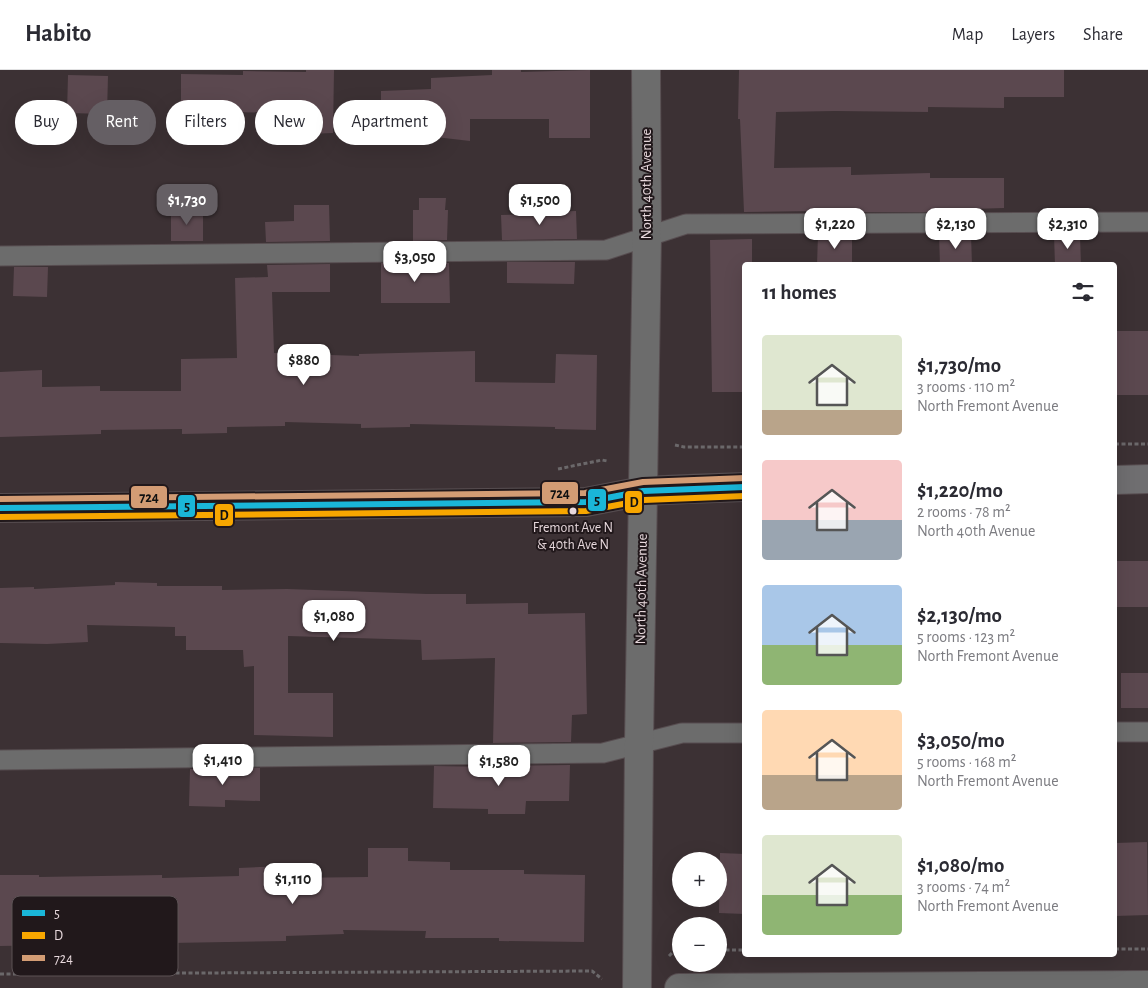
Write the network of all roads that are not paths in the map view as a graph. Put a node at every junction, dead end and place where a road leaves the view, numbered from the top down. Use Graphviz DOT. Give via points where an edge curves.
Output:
graph roads {
  1 [pos="646,70"];
  2 [pos="1148,222"];
  3 [pos="647,236"];
  4 [pos="0,256"];
  5 [pos="1148,479"];
  6 [pos="1117,480"];
  7 [pos="742,488"];
  8 [pos="643,492"];
  9 [pos="0,508"];
  10 [pos="1117,732"];
  11 [pos="1148,732"];
  12 [pos="742,733"];
  13 [pos="639,743"];
  14 [pos="0,760"];
  15 [pos="1148,986"];
  16 [pos="637,988"];
  17 [pos="679,988"];
  1 -- 3 [label="street, North 40th Avenue"];
  2 -- 3 [label="lane" via="686,224"];
  3 -- 4 [label="lane" via="606,250"];
  3 -- 8 [label="street, North 40th Avenue"];
  5 -- 6 [label="street"];
  7 -- 8 [label="street"];
  8 -- 9 [label="street" via="586,502"];
  8 -- 13 [label="street, North 40th Avenue"];
  10 -- 11 [label="lane"];
  12 -- 13 [label="lane" via="682,733"];
  13 -- 14 [label="lane" via="603,753"];
  13 -- 16 [label="street, North 40th Avenue"];
  15 -- 17 [label="street"];
}
